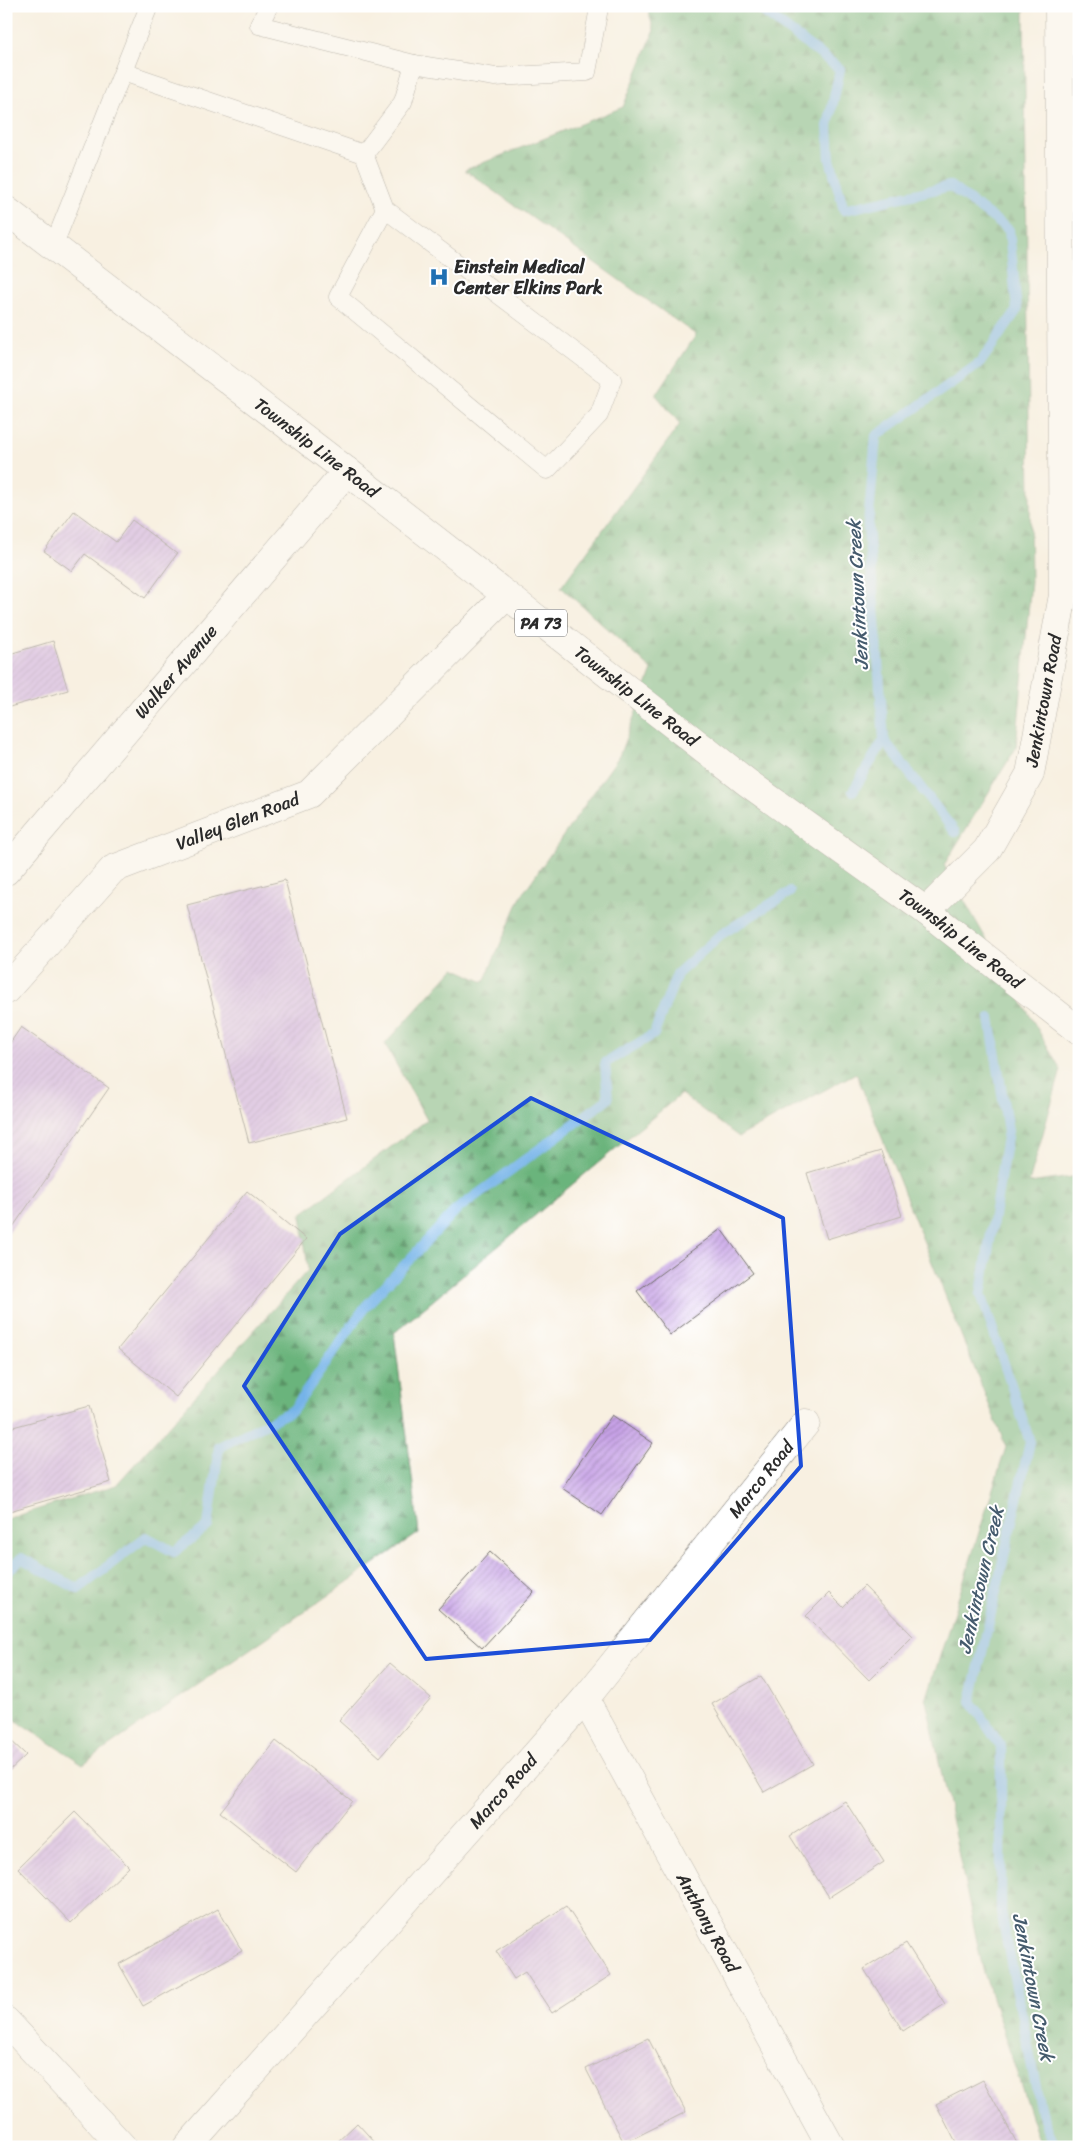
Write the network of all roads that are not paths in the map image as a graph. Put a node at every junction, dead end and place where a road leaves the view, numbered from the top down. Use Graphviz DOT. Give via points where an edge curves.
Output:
graph roads {
  1 [pos="149,6"];
  2 [pos="269,6"];
  3 [pos="596,6"];
  4 [pos="1059,6"];
  5 [pos="414,64"];
  6 [pos="123,72"];
  7 [pos="364,154"];
  8 [pos="1069,161"];
  9 [pos="384,209"];
  10 [pos="6,210"];
  11 [pos="53,246"];
  12 [pos="347,471"];
  13 [pos="506,596"];
  14 [pos="6,871"];
  15 [pos="926,911"];
  16 [pos="6,990"];
  17 [pos="1079,1031"];
  18 [pos="806,1423"];
  19 [pos="585,1699"];
  20 [pos="6,2021"];
  21 [pos="123,2147"];
  22 [pos="187,2147"];
  23 [pos="831,2147"];
  1 -- 6 [label="lane"];
  2 -- 5 [label="lane" via="259,25"];
  3 -- 5 [label="lane" via="599,8 587,72 495,77"];
  4 -- 8 [label="street, Jenkintown Road"];
  5 -- 7 [label="lane" via="403,102"];
  6 -- 7 [label="lane"];
  6 -- 11 [label="lane"];
  7 -- 9 [label="lane"];
  8 -- 15 [label="street, Jenkintown Road" via="1063,595 1030,774 987,850"];
  9 -- 9 [label="lane" via="612,380 599,415 547,470 338,297"];
  10 -- 11 [label="street, Township Line Road / PA 73"];
  11 -- 12 [label="street, Township Line Road / PA 73"];
  12 -- 13 [label="street, Township Line Road / PA 73"];
  12 -- 14 [label="street, Walker Avenue"];
  13 -- 15 [label="street, Township Line Road / PA 73" via="748,783"];
  13 -- 16 [label="street, Valley Glen Road" via="309,794 113,869"];
  15 -- 17 [label="street, Township Line Road / PA 73"];
  18 -- 19 [label="street, Marco Road"];
  19 -- 22 [label="street, Marco Road"];
  19 -- 23 [label="street, Anthony Road"];
  20 -- 21 [label="street"];
}
